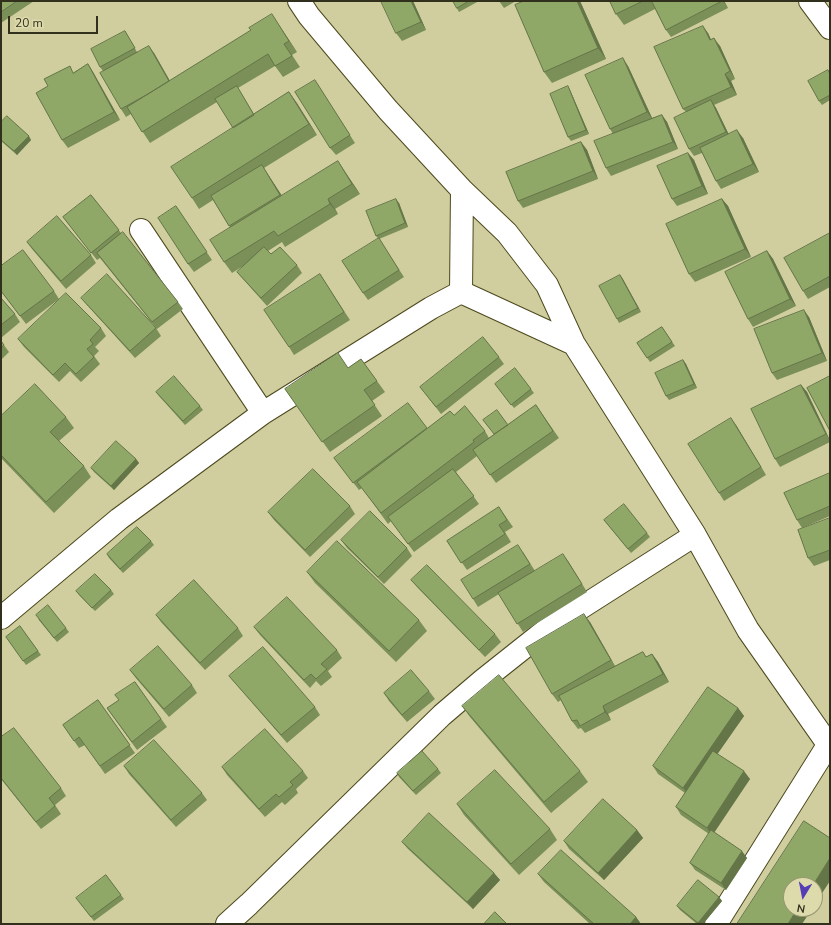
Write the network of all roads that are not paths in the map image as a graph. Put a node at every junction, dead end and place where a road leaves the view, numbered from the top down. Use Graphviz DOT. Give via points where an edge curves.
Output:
graph roads {
  1 [pos="299,1"];
  2 [pos="810,1"];
  3 [pos="830,28"];
  4 [pos="462,190"];
  5 [pos="141,230"];
  6 [pos="461,292"];
  7 [pos="574,344"];
  8 [pos="263,413"];
  9 [pos="694,535"];
  10 [pos="1,618"];
  11 [pos="829,746"];
  12 [pos="227,924"];
  13 [pos="716,924"];
  1 -- 4 [label="street" via="388,110"];
  2 -- 3 [label="street"];
  4 -- 6 [label="street"];
  4 -- 7 [label="street" via="507,233 547,285"];
  5 -- 8 [label="street"];
  6 -- 7 [label="street"];
  6 -- 8 [label="street"];
  7 -- 9 [label="street"];
  8 -- 10 [label="street" via="119,519"];
  9 -- 11 [label="street" via="748,630"];
  9 -- 12 [label="street" via="546,630 483,680 442,715"];
  11 -- 13 [label="street"];
}
